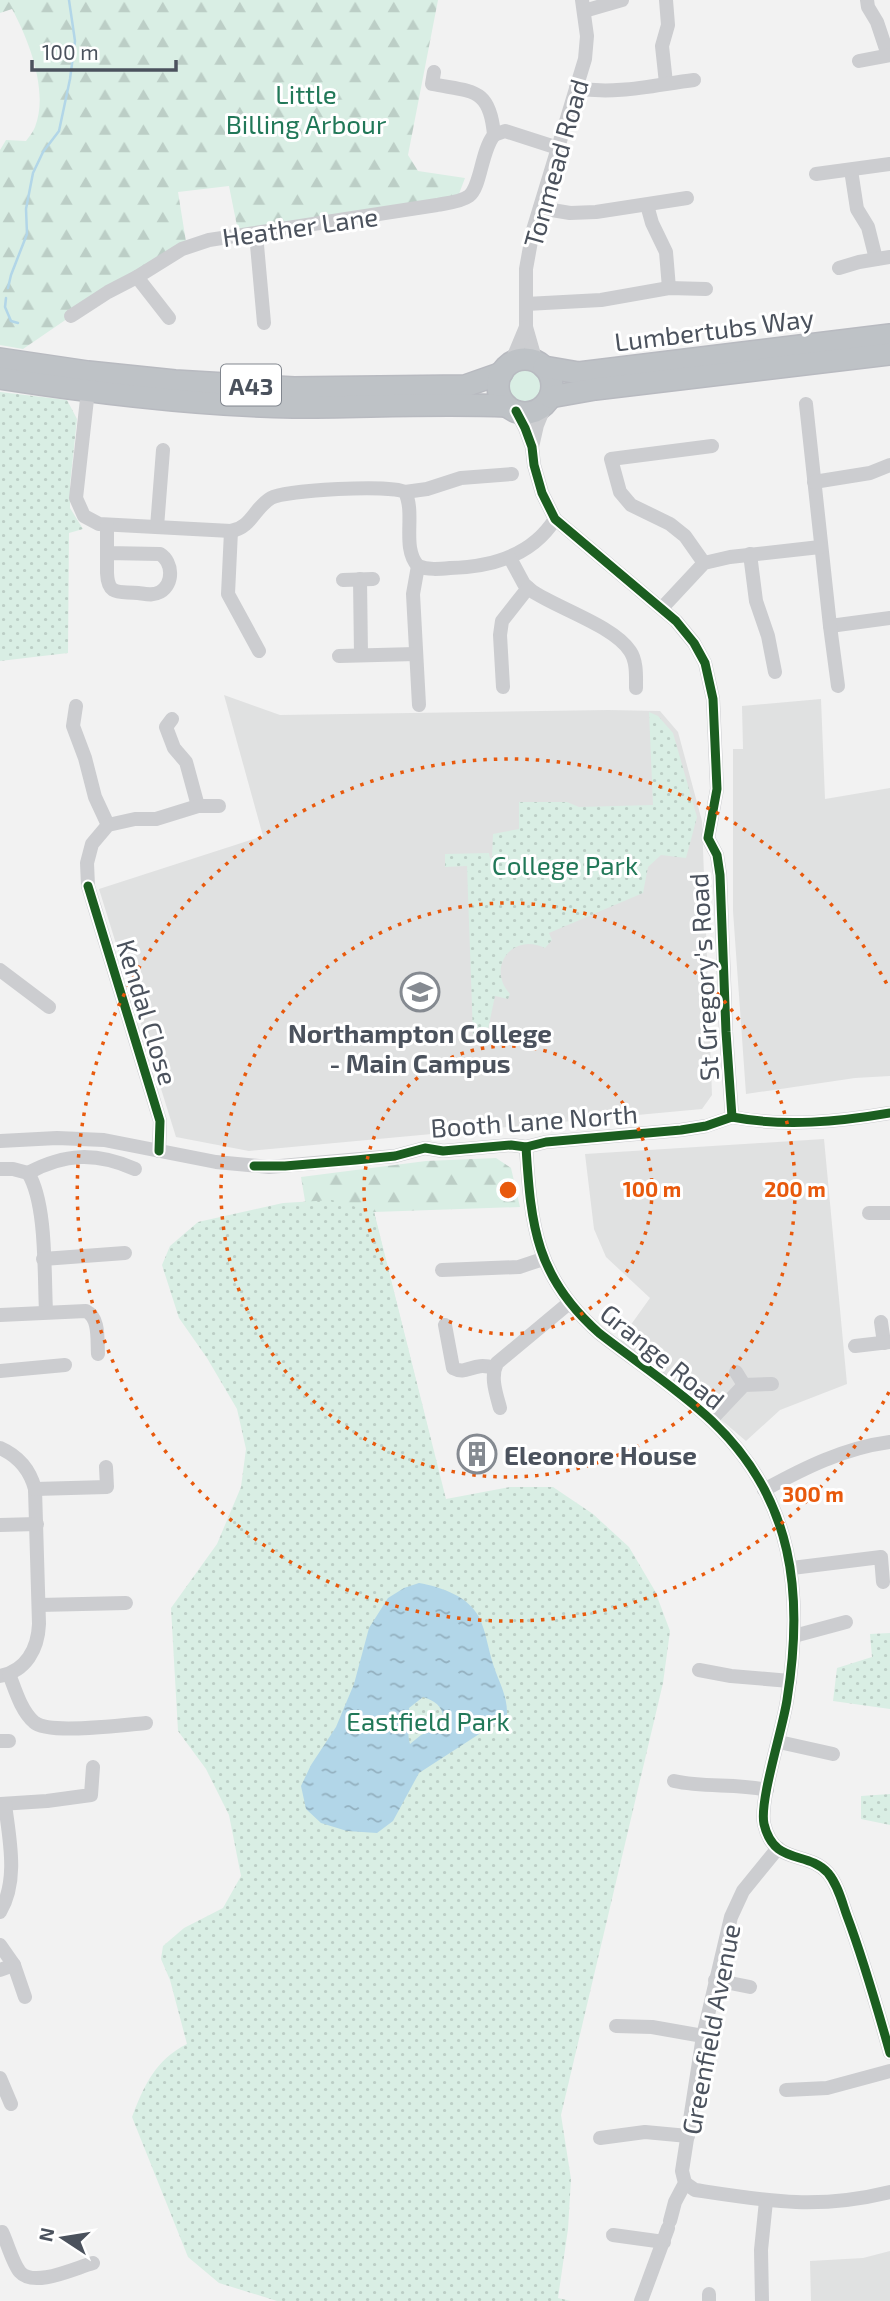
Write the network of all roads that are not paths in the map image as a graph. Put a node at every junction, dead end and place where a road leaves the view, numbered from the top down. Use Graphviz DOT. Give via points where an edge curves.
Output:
graph roads {
  1 [pos="622,0"];
  2 [pos="666,0"];
  3 [pos="867,0"];
  4 [pos="583,6"];
  5 [pos="889,55"];
  6 [pos="859,61"];
  7 [pos="434,72"];
  8 [pos="694,80"];
  9 [pos="666,83"];
  10 [pos="576,88"];
  11 [pos="494,135"];
  12 [pos="558,148"];
  13 [pos="890,164"];
  14 [pos="851,170"];
  15 [pos="816,174"];
  16 [pos="687,198"];
  17 [pos="648,205"];
  18 [pos="540,208"];
  19 [pos="256,234"];
  20 [pos="883,258"];
  21 [pos="839,268"];
  22 [pos="137,277"];
  23 [pos="669,288"];
  24 [pos="706,289"];
  25 [pos="526,304"];
  26 [pos="72,316"];
  27 [pos="169,318"];
  28 [pos="264,323"];
  29 [pos="527,327"];
  30 [pos="890,335"];
  31 [pos="890,354"];
  32 [pos="0,359"];
  33 [pos="540,364"];
  34 [pos="507,368"];
  35 [pos="0,377"];
  36 [pos="88,390"];
  37 [pos="548,400"];
  38 [pos="806,404"];
  39 [pos="512,408"];
  40 [pos="712,446"];
  41 [pos="532,447"];
  42 [pos="163,450"];
  43 [pos="890,465"];
  44 [pos="512,474"];
  45 [pos="814,482"];
  46 [pos="405,492"];
  47 [pos="555,519"];
  48 [pos="107,525"];
  49 [pos="157,527"];
  50 [pos="230,531"];
  51 [pos="820,547"];
  52 [pos="107,553"];
  53 [pos="750,554"];
  54 [pos="510,558"];
  55 [pos="704,563"];
  56 [pos="418,566"];
  57 [pos="343,580"];
  58 [pos="528,588"];
  59 [pos="662,608"];
  60 [pos="890,618"];
  61 [pos="830,626"];
  62 [pos="259,651"];
  63 [pos="416,654"];
  64 [pos="361,655"];
  65 [pos="339,656"];
  66 [pos="775,672"];
  67 [pos="838,686"];
  68 [pos="503,687"];
  69 [pos="636,688"];
  70 [pos="419,705"];
  71 [pos="76,706"];
  72 [pos="172,719"];
  73 [pos="198,806"];
  74 [pos="219,806"];
  75 [pos="108,825"];
  76 [pos="0,970"];
  77 [pos="50,1007"];
  78 [pos="890,1113"];
  79 [pos="732,1117"];
  80 [pos="0,1141"];
  81 [pos="526,1147"];
  82 [pos="159,1151"];
  83 [pos="0,1169"];
  84 [pos="135,1169"];
  85 [pos="28,1173"];
  86 [pos="869,1213"];
  87 [pos="889,1218"];
  88 [pos="125,1253"];
  89 [pos="43,1259"];
  90 [pos="543,1259"];
  91 [pos="442,1270"];
  92 [pos="569,1303"];
  93 [pos="46,1311"];
  94 [pos="0,1315"];
  95 [pos="881,1322"];
  96 [pos="445,1325"];
  97 [pos="887,1342"];
  98 [pos="855,1346"];
  99 [pos="98,1354"];
  100 [pos="65,1365"];
  101 [pos="494,1368"];
  102 [pos="0,1371"];
  103 [pos="772,1384"];
  104 [pos="500,1408"];
  105 [pos="711,1420"];
  106 [pos="890,1442"];
  107 [pos="0,1448"];
  108 [pos="106,1467"];
  109 [pos="35,1489"];
  110 [pos="765,1490"];
  111 [pos="37,1524"];
  112 [pos="0,1525"];
  113 [pos="792,1568"];
  114 [pos="883,1582"];
  115 [pos="126,1603"];
  116 [pos="39,1605"];
  117 [pos="846,1622"];
  118 [pos="794,1636"];
  119 [pos="699,1670"];
  120 [pos="4,1675"];
  121 [pos="790,1681"];
  122 [pos="146,1723"];
  123 [pos="779,1742"];
  124 [pos="833,1754"];
  125 [pos="93,1767"];
  126 [pos="674,1781"];
  127 [pos="768,1790"];
  128 [pos="3,1804"];
  129 [pos="778,1849"];
  130 [pos="0,1912"];
  131 [pos="0,1945"];
  132 [pos="7,1967"];
  133 [pos="715,1980"];
  134 [pos="750,1987"];
  135 [pos="25,1997"];
  136 [pos="616,2026"];
  137 [pos="704,2036"];
  138 [pos="890,2053"];
  139 [pos="890,2071"];
  140 [pos="0,2078"];
  141 [pos="786,2090"];
  142 [pos="11,2104"];
  143 [pos="688,2136"];
  144 [pos="600,2138"];
  145 [pos="685,2183"];
  146 [pos="890,2192"];
  147 [pos="766,2201"];
  148 [pos="0,2232"];
  149 [pos="613,2235"];
  150 [pos="664,2242"];
  151 [pos="93,2263"];
  152 [pos="641,2301"];
  153 [pos="762,2301"];
  1 -- 4 [label="street"];
  2 -- 9 [label="street" via="668,25 662,46"];
  3 -- 5 [label="street"];
  4 -- 10 [label="street, Tonmead Road" via="587,36"];
  5 -- 6 [label="street"];
  7 -- 11 [label="street" via="432,84 481,97 490,107"];
  8 -- 9 [label="street"];
  9 -- 10 [label="street" via="615,92"];
  10 -- 12 [label="street, Tonmead Road"];
  11 -- 12 [label="street" via="505,131"];
  11 -- 19 [label="street, Heather Lane" via="487,143 475,188 456,202"];
  12 -- 18 [label="street, Tonmead Road"];
  13 -- 14 [label="street"];
  14 -- 15 [label="street"];
  14 -- 20 [label="street" via="858,209"];
  16 -- 17 [label="street"];
  17 -- 18 [label="street" via="570,213"];
  17 -- 23 [label="street" via="666,252"];
  18 -- 25 [label="street, Tonmead Road" via="526,269"];
  19 -- 22 [label="street, Heather Lane" via="182,249"];
  19 -- 28 [label="street"];
  20 -- 21 [label="street"];
  22 -- 26 [label="street, Heather Lane"];
  22 -- 27 [label="street"];
  23 -- 24 [label="street"];
  23 -- 25 [label="street" via="601,300"];
  25 -- 29 [label="street, Tonmead Road"];
  29 -- 33 [label="street, Tonmead Road"];
  29 -- 34 [label="street, Tonmead Road"];
  30 -- 33 [label="highway, Lumbertubs Way / A43" via="579,373"];
  31 -- 37 [label="highway, Lumbertubs Way / A43" via="595,389"];
  32 -- 34 [label="highway, A43" via="175,381 293,388 465,386"];
  33 -- 34 [label="highway, A43" via="519,360"];
  33 -- 37 [label="highway" via="552,381"];
  34 -- 39 [label="highway" via="499,390"];
  35 -- 36 [label="highway, A43"];
  36 -- 39 [label="highway, A43" via="278,406"];
  36 -- 48 [label="street" via="76,498 84,516"];
  37 -- 39 [label="highway, A43" via="532,412"];
  37 -- 41 [label="street"];
  38 -- 45 [label="street"];
  39 -- 41 [label="street"];
  40 -- 55 [label="street" via="611,459 620,492 631,505 678,530"];
  41 -- 47 [label="street, St Gregory's Road" via="537,481"];
  42 -- 49 [label="street"];
  43 -- 45 [label="street"];
  44 -- 46 [label="street" via="461,478"];
  45 -- 51 [label="street"];
  46 -- 50 [label="street" via="354,489 279,495 267,501 244,527"];
  46 -- 56 [label="street" via="412,557"];
  47 -- 54 [label="street"];
  47 -- 59 [label="street, St Gregory's Road"];
  48 -- 49 [label="street"];
  48 -- 52 [label="street"];
  49 -- 50 [label="street"];
  50 -- 62 [label="street" via="228,594"];
  51 -- 53 [label="street"];
  51 -- 61 [label="street"];
  52 -- 52 [label="street" via="107,578 116,592 156,594 167,585 170,565 160,554"];
  53 -- 55 [label="street"];
  53 -- 66 [label="street" via="756,601"];
  54 -- 56 [label="street" via="474,567"];
  54 -- 58 [label="street"];
  55 -- 59 [label="street"];
  56 -- 63 [label="street" via="413,594"];
  57 -- 64 [label="street" via="366,579"];
  58 -- 68 [label="street" via="502,621"];
  58 -- 69 [label="street" via="622,642 633,657"];
  59 -- 79 [label="street, St Gregory's Road" via="700,653 713,699 717,789 708,838 720,875"];
  60 -- 61 [label="street"];
  61 -- 67 [label="street"];
  63 -- 64 [label="street"];
  63 -- 70 [label="street"];
  64 -- 65 [label="street"];
  71 -- 75 [label="street" via="73,726"];
  72 -- 73 [label="street" via="166,727 174,748 187,762"];
  73 -- 74 [label="street"];
  73 -- 75 [label="street" via="156,819"];
  75 -- 82 [label="street, Kendal Close" via="92,844 88,886 160,1121"];
  76 -- 77 [label="street"];
  78 -- 79 [label="street" via="825,1122"];
  79 -- 81 [label="street, Booth Lane North" via="706,1126"];
  80 -- 82 [label="street, Booth Lane North" via="80,1138"];
  81 -- 82 [label="street, Booth Lane North" via="425,1148 395,1156 270,1167"];
  81 -- 90 [label="street, Grange Road" via="532,1219"];
  83 -- 85 [label="street"];
  84 -- 85 [label="street" via="94,1156 54,1161"];
  85 -- 89 [label="street" via="38,1198"];
  86 -- 87 [label="street"];
  88 -- 89 [label="street"];
  89 -- 93 [label="street"];
  90 -- 91 [label="street" via="519,1267"];
  90 -- 92 [label="street, Grange Road"];
  92 -- 101 [label="street"];
  92 -- 105 [label="street, Grange Road" via="599,1333"];
  93 -- 94 [label="street"];
  93 -- 99 [label="street" via="90,1312"];
  95 -- 97 [label="street"];
  96 -- 101 [label="street" via="453,1368"];
  97 -- 98 [label="street"];
  100 -- 102 [label="street"];
  101 -- 104 [label="street"];
  103 -- 105 [label="street" via="740,1378"];
  105 -- 110 [label="street, Grange Road" via="746,1459"];
  106 -- 110 [label="street" via="837,1455"];
  107 -- 109 [label="street" via="22,1463"];
  108 -- 109 [label="street" via="107,1487"];
  109 -- 111 [label="street"];
  110 -- 113 [label="street, Grange Road"];
  111 -- 112 [label="street"];
  111 -- 116 [label="street"];
  113 -- 114 [label="street" via="881,1557"];
  113 -- 118 [label="street, Grange Road"];
  115 -- 116 [label="street"];
  116 -- 120 [label="street" via="37,1645 27,1660"];
  117 -- 118 [label="street"];
  118 -- 121 [label="street, Grange Road"];
  119 -- 121 [label="street"];
  120 -- 122 [label="street" via="30,1719 42,1727"];
  121 -- 123 [label="street, Grange Road"];
  123 -- 124 [label="street"];
  123 -- 127 [label="street, Grange Road"];
  125 -- 128 [label="street" via="91,1795"];
  126 -- 127 [label="street"];
  127 -- 129 [label="street, Grange Road" via="763,1818"];
  128 -- 130 [label="street" via="10,1882"];
  129 -- 133 [label="street, Greenfield Avenue" via="734,1907"];
  129 -- 138 [label="street" via="817,1864 838,1889"];
  131 -- 132 [label="street"];
  132 -- 135 [label="street"];
  133 -- 134 [label="street"];
  133 -- 137 [label="street, Greenfield Avenue"];
  136 -- 137 [label="street"];
  137 -- 143 [label="street, Greenfield Avenue"];
  139 -- 141 [label="street" via="827,2088"];
  140 -- 142 [label="street"];
  143 -- 144 [label="street" via="645,2132"];
  143 -- 145 [label="street, Greenfield Avenue" via="682,2171"];
  145 -- 147 [label="street" via="695,2190"];
  145 -- 150 [label="street, Greenfield Avenue"];
  146 -- 147 [label="street" via="830,2203"];
  147 -- 153 [label="street"];
  148 -- 151 [label="street" via="18,2270 27,2278 40,2279"];
  149 -- 150 [label="street"];
  150 -- 152 [label="street, Greenfield Avenue"];
}
